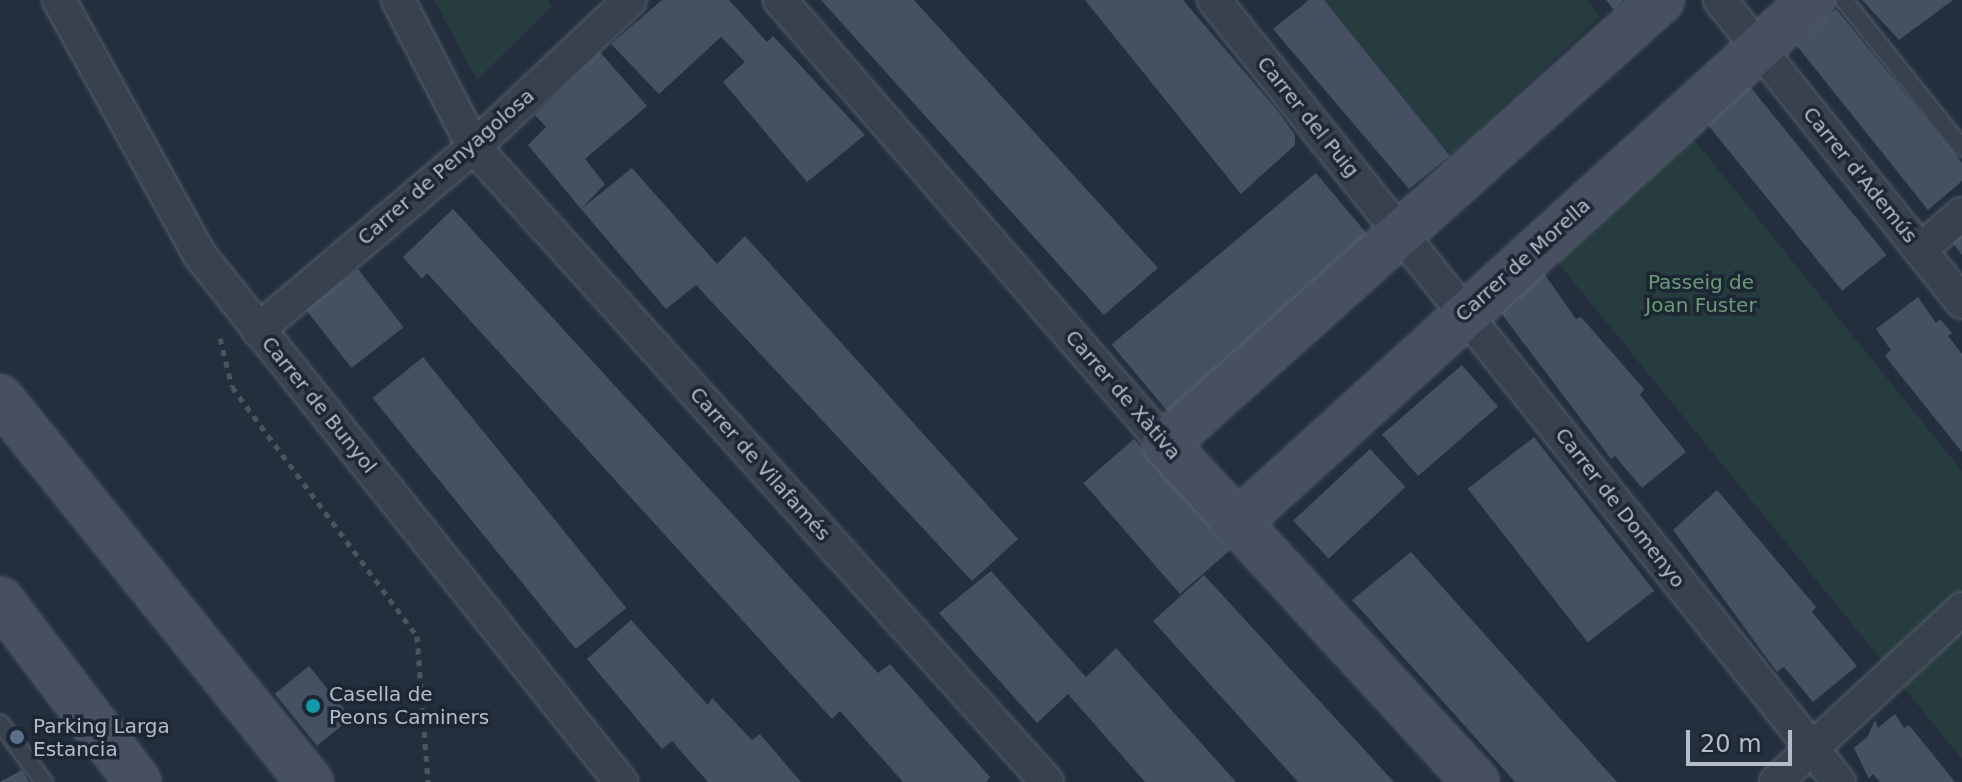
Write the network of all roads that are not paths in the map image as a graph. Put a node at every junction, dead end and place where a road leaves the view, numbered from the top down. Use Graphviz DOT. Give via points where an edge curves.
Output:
graph roads {
  1 [pos="59,0"];
  2 [pos="398,0"];
  3 [pos="630,0"];
  4 [pos="780,0"];
  5 [pos="1214,0"];
  6 [pos="1661,0"];
  7 [pos="1720,0"];
  8 [pos="1812,0"];
  9 [pos="1844,0"];
  10 [pos="1759,47"];
  11 [pos="474,147"];
  12 [pos="1962,148"];
  13 [pos="1962,214"];
  14 [pos="1402,233"];
  15 [pos="1920,250"];
  16 [pos="1962,302"];
  17 [pos="1465,312"];
  18 [pos="258,330"];
  19 [pos="0,398"];
  20 [pos="1165,444"];
  21 [pos="1237,523"];
  22 [pos="0,600"];
  23 [pos="1962,609"];
  24 [pos="0,723"];
  25 [pos="1812,748"];
  26 [pos="44,782"];
  27 [pos="138,782"];
  28 [pos="310,782"];
  29 [pos="621,782"];
  30 [pos="1047,782"];
  31 [pos="1476,782"];
  32 [pos="1776,782"];
  33 [pos="1839,782"];
  1 -- 18 [label="street, Carrer de Bunyol" via="199,254"];
  2 -- 11 [label="street, Carrer de Vilafamés"];
  3 -- 11 [label="street, Carrer de Penyagolosa"];
  4 -- 20 [label="street, Carrer de Xàtiva"];
  5 -- 14 [label="street, Carrer del Puig"];
  6 -- 14 [label="street"];
  7 -- 10 [label="street, Carrer d'Ademús"];
  8 -- 10 [label="street, Carrer de Morella"];
  9 -- 12 [label="lane"];
  10 -- 15 [label="street, Carrer d'Ademús"];
  10 -- 17 [label="street, Carrer de Morella"];
  11 -- 18 [label="street, Carrer de Penyagolosa"];
  11 -- 30 [label="street, Carrer de Vilafamés"];
  13 -- 15 [label="street"];
  14 -- 17 [label="street, Carrer de Domenyo"];
  14 -- 20 [label="street"];
  15 -- 16 [label="street, Carrer d'Ademús"];
  17 -- 21 [label="street, Carrer de Morella"];
  17 -- 25 [label="street, Carrer de Domenyo"];
  18 -- 29 [label="street, Carrer de Bunyol"];
  19 -- 28 [label="street"];
  20 -- 21 [label="street, Carrer de Xàtiva"];
  21 -- 31 [label="street, Carrer de Xàtiva"];
  22 -- 27 [label="street"];
  23 -- 25 [label="street"];
  24 -- 26 [label="lane"];
  25 -- 32 [label="street"];
  25 -- 33 [label="street, Carrer de Domenyo"];
}
